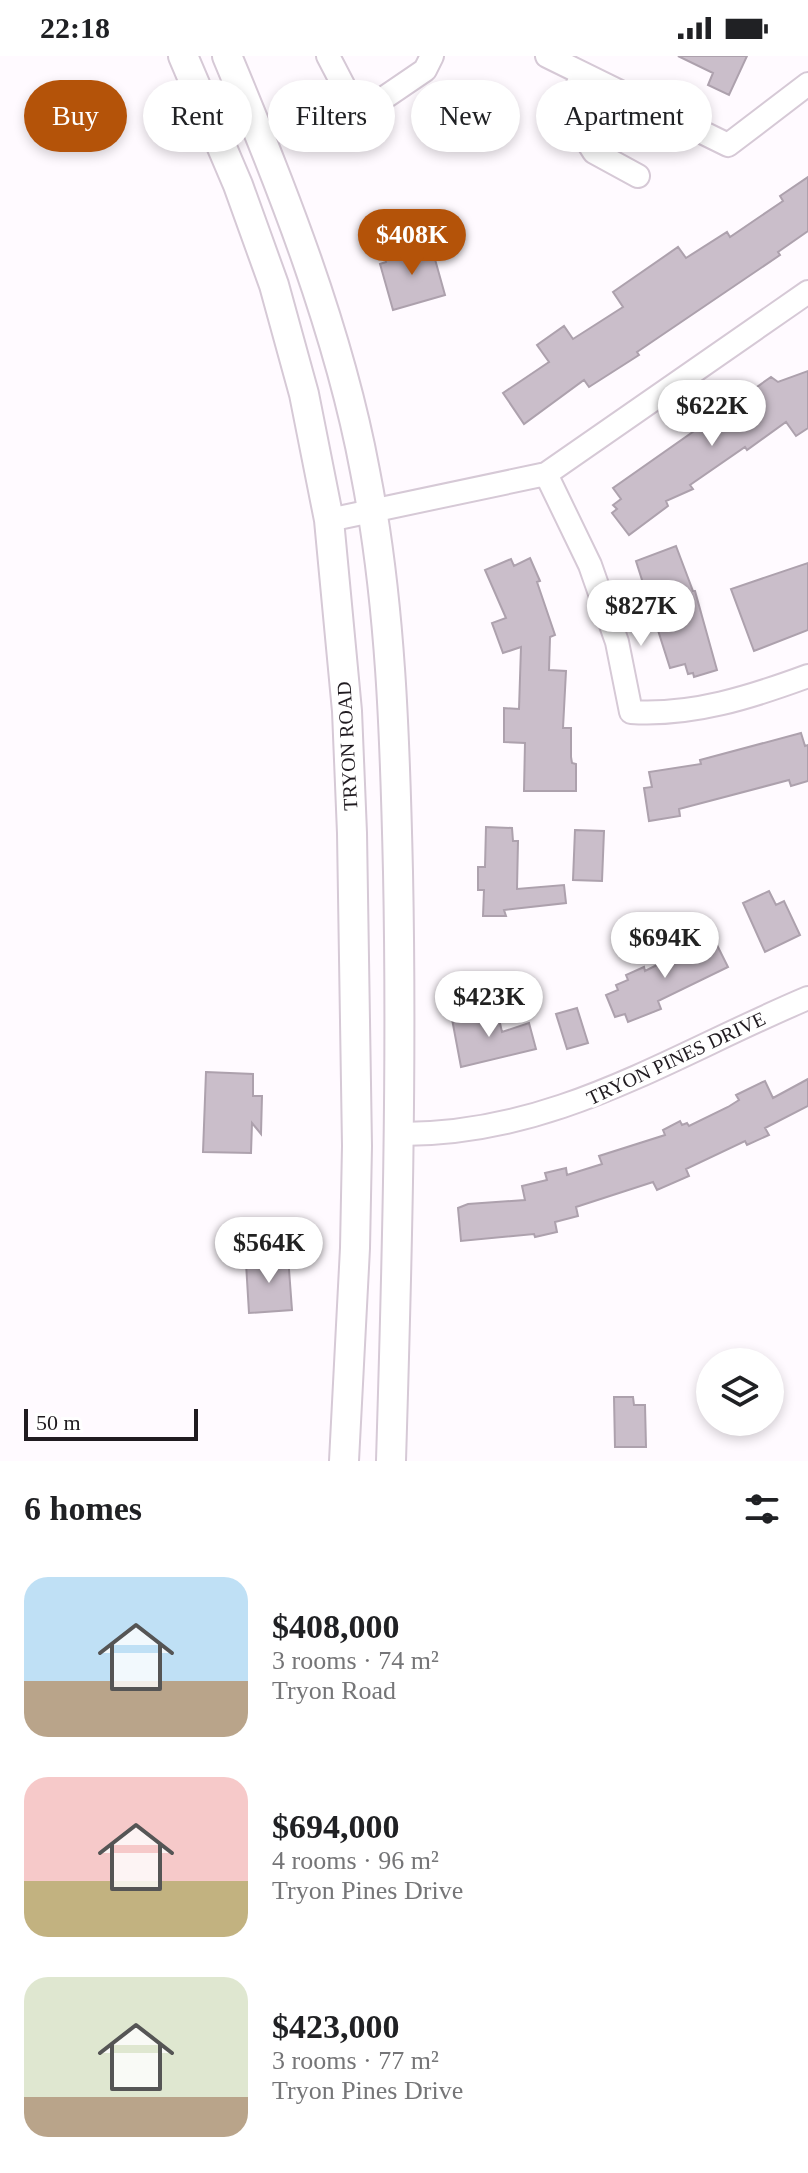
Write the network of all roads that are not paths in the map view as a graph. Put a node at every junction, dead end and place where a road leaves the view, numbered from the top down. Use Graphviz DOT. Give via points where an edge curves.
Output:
graph roads {
  1 [pos="183,56"];
  2 [pos="227,56"];
  3 [pos="328,56"];
  4 [pos="432,56"];
  5 [pos="547,56"];
  6 [pos="581,73"];
  7 [pos="808,84"];
  8 [pos="638,176"];
  9 [pos="808,292"];
  10 [pos="546,474"];
  11 [pos="373,510"];
  12 [pos="329,520"];
  13 [pos="808,676"];
  14 [pos="808,998"];
  15 [pos="400,1134"];
  16 [pos="344,1461"];
  17 [pos="391,1461"];
  1 -- 12 [label="main road, TRYON ROAD" via="274,285 304,394"];
  2 -- 11 [label="main road" via="332,344"];
  3 -- 4 [label="street" via="352,102 378,102 425,70"];
  5 -- 6 [label="street"];
  6 -- 7 [label="street" via="728,145"];
  6 -- 8 [label="street" via="570,114 594,152"];
  9 -- 10 [label="street"];
  10 -- 11 [label="street"];
  10 -- 13 [label="street" via="590,565 617,642 631,712 702,708"];
  11 -- 12 [label="street"];
  11 -- 15 [label="main road" via="392,707"];
  12 -- 16 [label="main road, TRYON ROAD" via="347,711 357,1146"];
  14 -- 15 [label="street, TRYON PINES DRIVE" via="571,1106 486,1127"];
  15 -- 17 [label="main road"];
}
